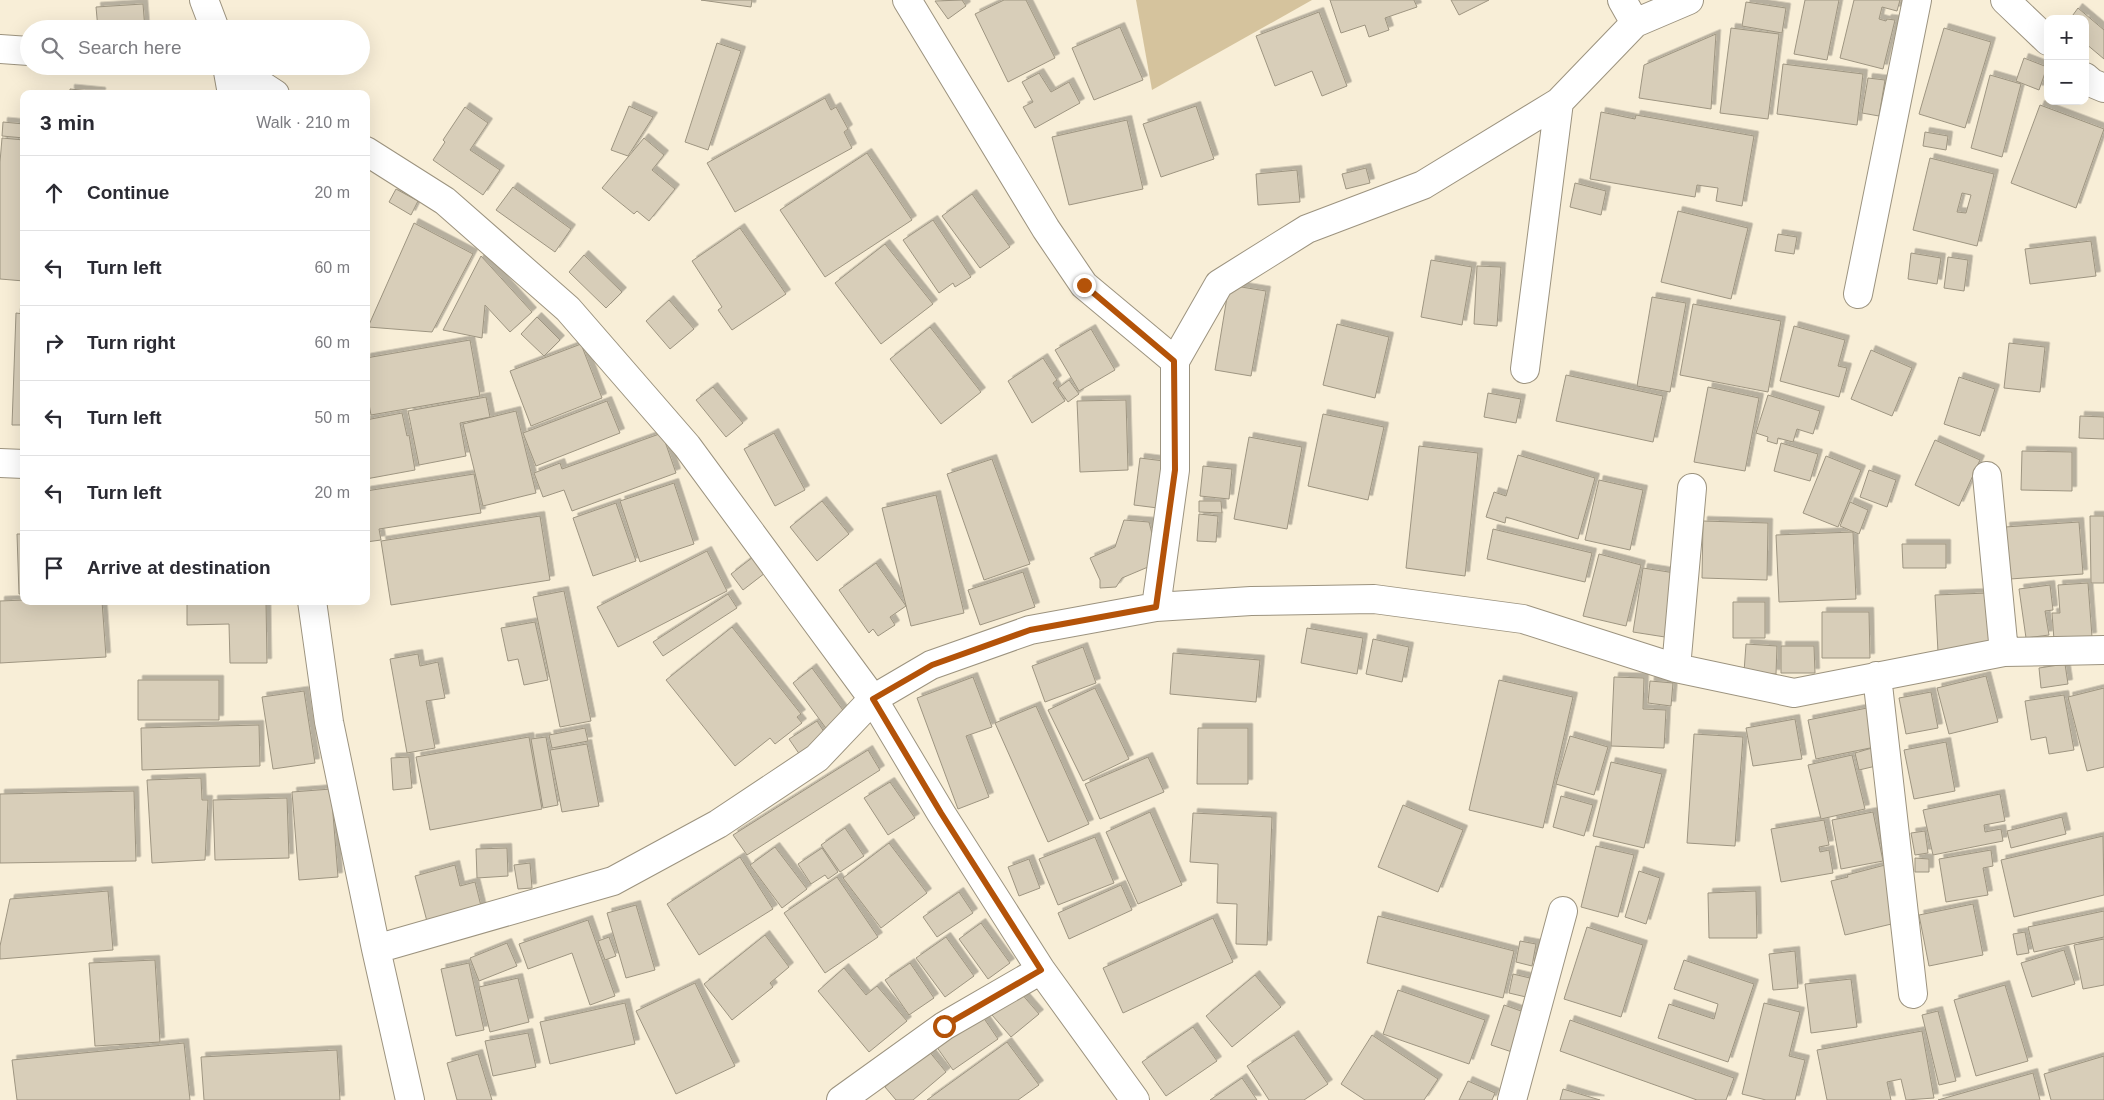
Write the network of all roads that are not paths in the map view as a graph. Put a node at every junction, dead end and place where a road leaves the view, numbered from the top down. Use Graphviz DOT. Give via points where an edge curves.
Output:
graph roads {
  1 [pos="204,0"];
  2 [pos="907,0"];
  3 [pos="1689,0"];
  4 [pos="1917,0"];
  5 [pos="2005,0"];
  6 [pos="1628,11"];
  7 [pos="212,20"];
  8 [pos="2044,37"];
  9 [pos="0,49"];
  10 [pos="20,50"];
  11 [pos="229,75"];
  12 [pos="246,75"];
  13 [pos="2089,80"];
  14 [pos="2104,88"];
  15 [pos="231,90"];
  16 [pos="269,90"];
  17 [pos="1559,102"];
  18 [pos="370,154"];
  19 [pos="1858,294"];
  20 [pos="1174,361"];
  21 [pos="1525,369"];
  22 [pos="0,464"];
  23 [pos="20,464"];
  24 [pos="1987,476"];
  25 [pos="1692,488"];
  26 [pos="313,605"];
  27 [pos="1156,607"];
  28 [pos="2104,650"];
  29 [pos="2004,652"];
  30 [pos="1676,668"];
  31 [pos="1877,676"];
  32 [pos="873,699"];
  33 [pos="1563,911"];
  34 [pos="376,949"];
  35 [pos="1041,970"];
  36 [pos="1913,994"];
  37 [pos="410,1100"];
  38 [pos="841,1100"];
  39 [pos="1134,1100"];
  40 [pos="1512,1100"];
  1 -- 7 [label="street"];
  2 -- 20 [label="street" via="1046,229 1084,285"];
  3 -- 6 [label="street"];
  4 -- 19 [label="street"];
  5 -- 8 [label="street"];
  6 -- 17 [label="street"];
  9 -- 10 [label="street"];
  11 -- 15 [label="street"];
  12 -- 16 [label="street"];
  13 -- 14 [label="street"];
  17 -- 20 [label="street" via="1422,184 1307,229 1219,284"];
  17 -- 21 [label="street"];
  18 -- 32 [label="street" via="445,201 568,308 687,446"];
  20 -- 27 [label="street" via="1175,470"];
  22 -- 23 [label="street"];
  24 -- 29 [label="street"];
  25 -- 30 [label="street"];
  26 -- 34 [label="street" via="329,722"];
  27 -- 30 [label="street" via="1251,601 1374,599 1523,619"];
  27 -- 32 [label="street" via="1030,630 932,665"];
  28 -- 29 [label="street"];
  29 -- 31 [label="street"];
  30 -- 31 [label="street" via="1794,693"];
  31 -- 36 [label="street"];
  32 -- 34 [label="street" via="817,758 718,824 613,881"];
  32 -- 35 [label="street"];
  33 -- 40 [label="street"];
  34 -- 37 [label="street"];
  35 -- 38 [label="street" via="944,1026"];
  35 -- 39 [label="street"];
}
